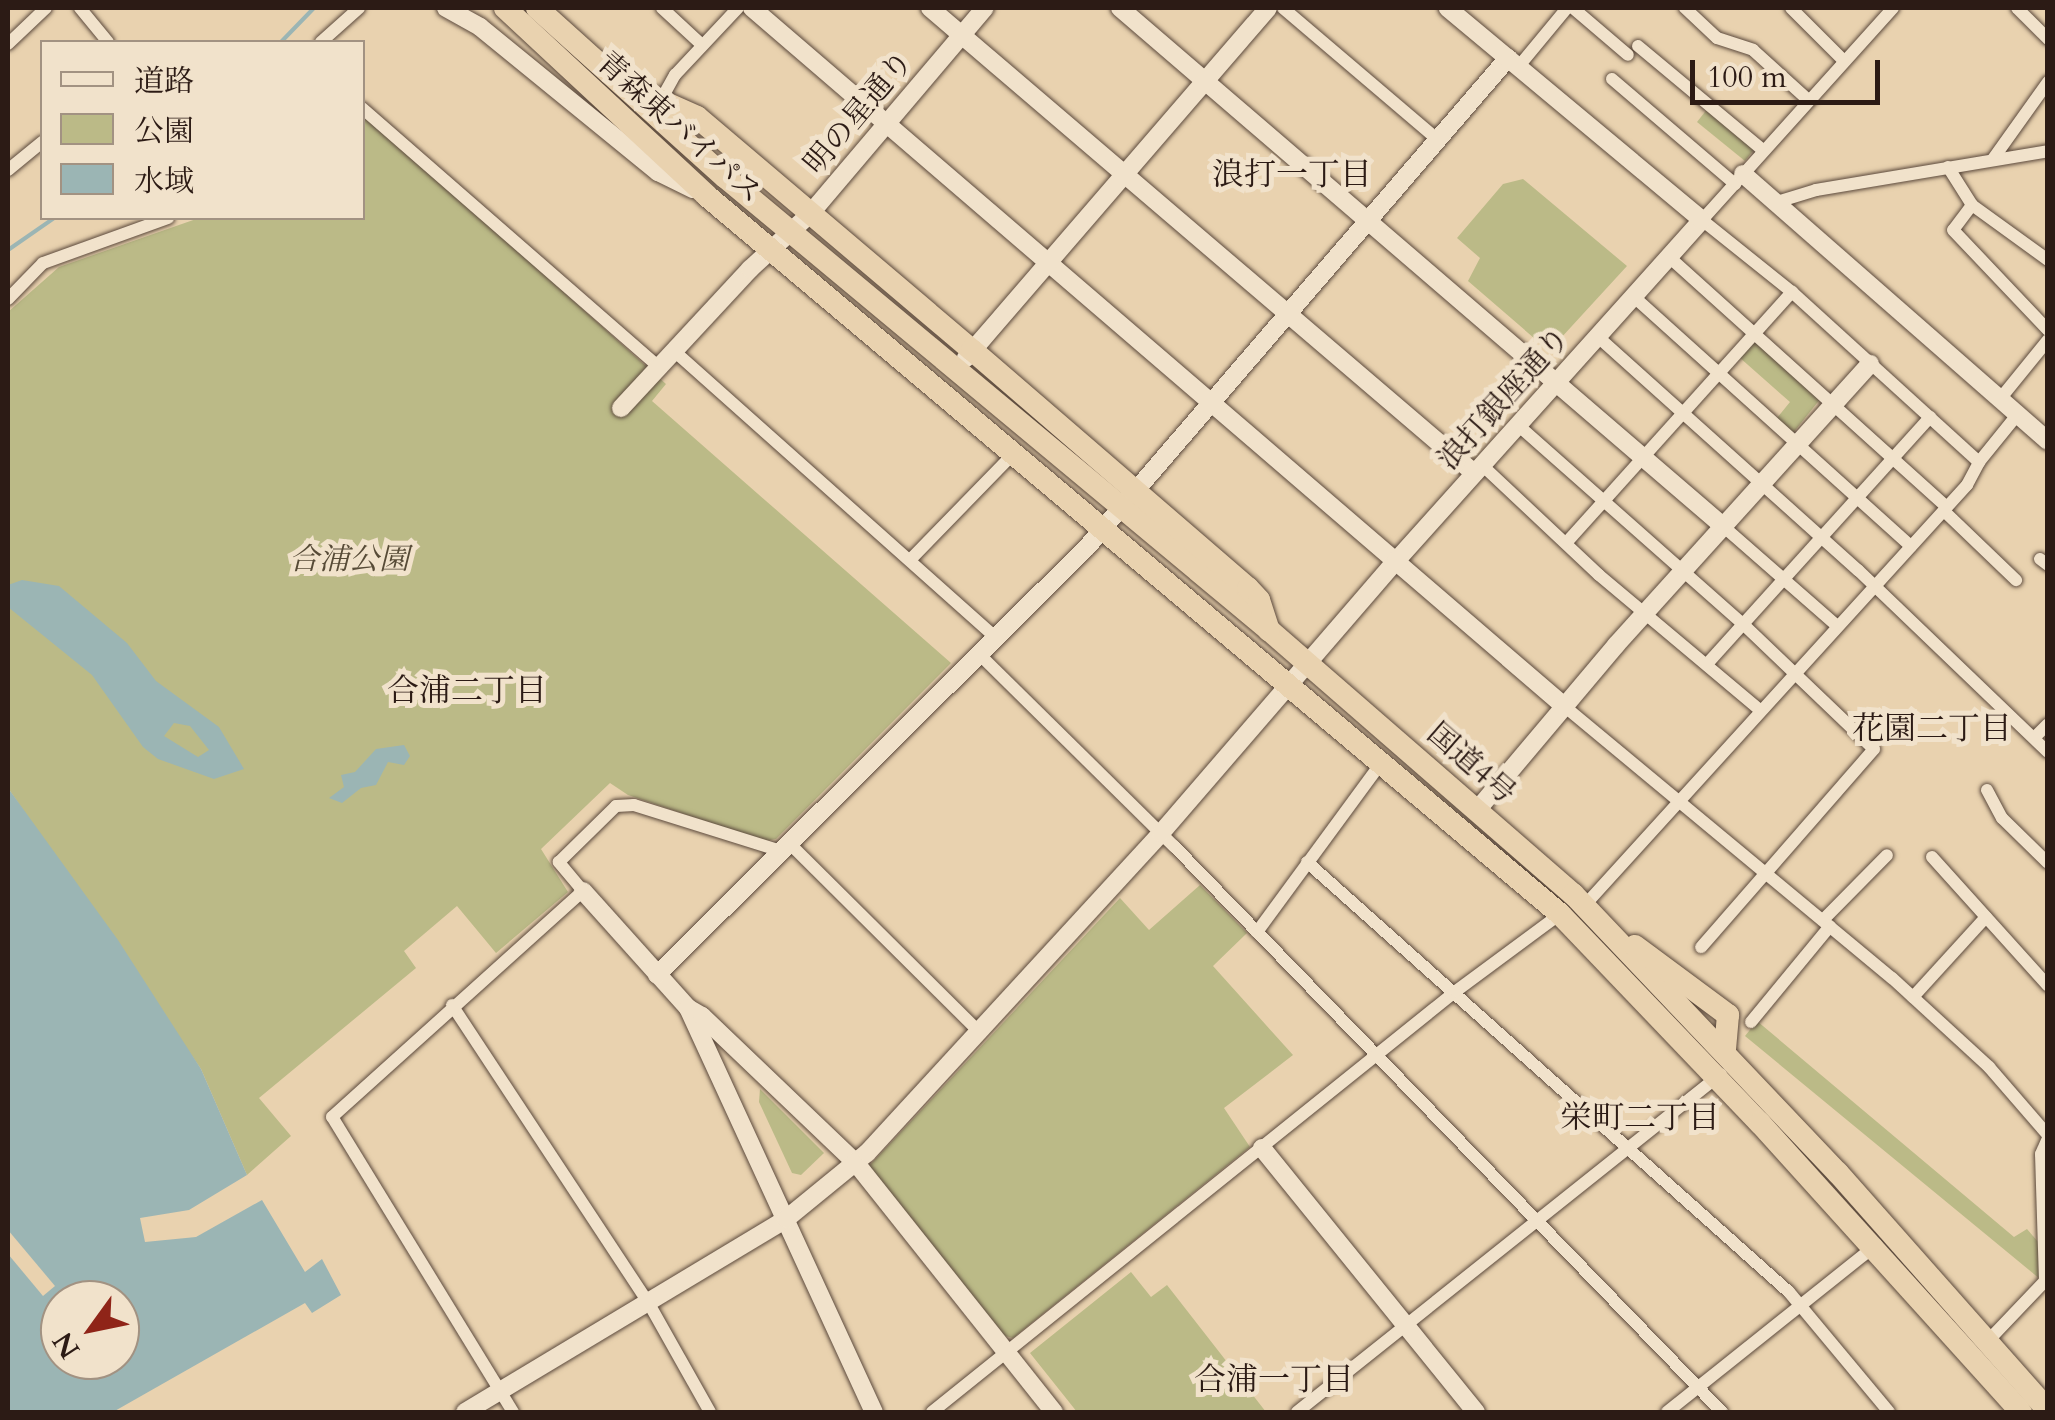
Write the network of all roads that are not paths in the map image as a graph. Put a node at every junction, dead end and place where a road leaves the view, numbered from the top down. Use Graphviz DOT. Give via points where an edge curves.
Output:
graph roads {
  1 [pos="46,8"];
  2 [pos="80,8"];
  3 [pos="360,8"];
  4 [pos="446,8"];
  5 [pos="505,8"];
  6 [pos="537,8"];
  7 [pos="662,8"];
  8 [pos="738,8"];
  9 [pos="752,8"];
  10 [pos="930,8"];
  11 [pos="984,8"];
  12 [pos="1120,8"];
  13 [pos="1268,8"];
  14 [pos="1283,8"];
  15 [pos="1448,8"];
  16 [pos="1570,8"];
  17 [pos="1685,8"];
  18 [pos="1791,8"];
  19 [pos="1893,8"];
  20 [pos="2018,8"];
  21 [pos="962,34"];
  22 [pos="2048,39"];
  23 [pos="106,40"];
  24 [pos="323,40"];
  25 [pos="8,44"];
  26 [pos="702,45"];
  27 [pos="1842,60"];
  28 [pos="1514,62"];
  29 [pos="1205,80"];
  30 [pos="1612,80"];
  31 [pos="2048,82"];
  32 [pos="623,85"];
  33 [pos="661,100"];
  34 [pos="1807,100"];
  35 [pos="365,111"];
  36 [pos="886,124"];
  37 [pos="1438,140"];
  38 [pos="40,144"];
  39 [pos="1763,150"];
  40 [pos="2048,151"];
  41 [pos="1993,159"];
  42 [pos="1948,167"];
  43 [pos="8,170"];
  44 [pos="1125,174"];
  45 [pos="1739,179"];
  46 [pos="707,196"];
  47 [pos="1776,202"];
  48 [pos="1972,204"];
  49 [pos="810,214"];
  50 [pos="162,220"];
  51 [pos="1702,220"];
  52 [pos="1368,221"];
  53 [pos="790,232"];
  54 [pos="770,250"];
  55 [pos="1668,256"];
  56 [pos="2048,260"];
  57 [pos="1048,262"];
  58 [pos="1792,292"];
  59 [pos="1633,296"];
  60 [pos="8,299"];
  61 [pos="1288,314"];
  62 [pos="2048,330"];
  63 [pos="1755,333"];
  64 [pos="1597,336"];
  65 [pos="2048,340"];
  66 [pos="673,350"];
  67 [pos="972,350"];
  68 [pos="2036,356"];
  69 [pos="1870,364"];
  70 [pos="659,367"];
  71 [pos="2048,367"];
  72 [pos="956,370"];
  73 [pos="1718,372"];
  74 [pos="1557,381"];
  75 [pos="2000,399"];
  76 [pos="1212,402"];
  77 [pos="1834,405"];
  78 [pos="622,408"];
  79 [pos="1682,412"];
  80 [pos="2018,415"];
  81 [pos="1930,416"];
  82 [pos="1519,426"];
  83 [pos="2048,442"];
  84 [pos="1799,445"];
  85 [pos="1012,455"];
  86 [pos="1644,457"];
  87 [pos="1893,458"];
  88 [pos="1979,462"];
  89 [pos="1479,469"];
  90 [pos="1763,484"];
  91 [pos="1857,497"];
  92 [pos="1129,500"];
  93 [pos="1604,501"];
  94 [pos="1946,509"];
  95 [pos="1724,527"];
  96 [pos="1103,529"];
  97 [pos="1822,536"];
  98 [pos="1566,543"];
  99 [pos="1911,546"];
  100 [pos="910,560"];
  101 [pos="1396,560"];
  102 [pos="1684,571"];
  103 [pos="1783,579"];
  104 [pos="2016,580"];
  105 [pos="1875,586"];
  106 [pos="1646,613"];
  107 [pos="1743,624"];
  108 [pos="1837,626"];
  109 [pos="996,638"];
  110 [pos="979,654"];
  111 [pos="1308,664"];
  112 [pos="1707,664"];
  113 [pos="1794,673"];
  114 [pos="1290,686"];
  115 [pos="1564,706"];
  116 [pos="1760,710"];
  117 [pos="2048,724"];
  118 [pos="2035,737"];
  119 [pos="2048,752"];
  120 [pos="1381,763"];
  121 [pos="1987,790"];
  122 [pos="1678,801"];
  123 [pos="1478,809"];
  124 [pos="1160,833"];
  125 [pos="785,847"];
  126 [pos="1888,855"];
  127 [pos="1932,856"];
  128 [pos="1307,862"];
  129 [pos="2048,863"];
  130 [pos="1766,874"];
  131 [pos="583,891"];
  132 [pos="1585,905"];
  133 [pos="1560,914"];
  134 [pos="1986,917"];
  135 [pos="1826,923"];
  136 [pos="1257,932"];
  137 [pos="1701,948"];
  138 [pos="657,974"];
  139 [pos="2048,986"];
  140 [pos="1456,992"];
  141 [pos="1913,997"];
  142 [pos="452,1004"];
  143 [pos="688,1008"];
  144 [pos="1752,1022"];
  145 [pos="978,1030"];
  146 [pos="1376,1056"];
  147 [pos="1726,1065"];
  148 [pos="2048,1136"];
  149 [pos="1262,1148"];
  150 [pos="1630,1148"];
  151 [pos="855,1162"];
  152 [pos="786,1219"];
  153 [pos="1538,1222"];
  154 [pos="1883,1240"];
  155 [pos="2047,1261"];
  156 [pos="648,1302"];
  157 [pos="1801,1305"];
  158 [pos="1407,1326"];
  159 [pos="1980,1349"];
  160 [pos="1007,1353"];
  161 [pos="1698,1388"];
  162 [pos="498,1391"];
  163 [pos="2036,1406"];
  164 [pos="469,1412"];
  165 [pos="513,1412"];
  166 [pos="710,1412"];
  167 [pos="874,1412"];
  168 [pos="932,1412"];
  169 [pos="1054,1412"];
  170 [pos="1297,1412"];
  171 [pos="1476,1412"];
  172 [pos="1667,1412"];
  173 [pos="1722,1412"];
  174 [pos="1889,1412"];
  1 -- 25 [label="street"];
  2 -- 23 [label="street"];
  3 -- 24 [label="street"];
  4 -- 46 [label="street" via="480,27 658,172"];
  5 -- 46 [label="highway, 青森東バイパス"];
  6 -- 32 [label="highway, 青森東バイパス"];
  7 -- 26 [label="street"];
  8 -- 26 [label="street"];
  9 -- 36 [label="street"];
  10 -- 21 [label="street"];
  11 -- 21 [label="street, 明の星通り"];
  12 -- 29 [label="street"];
  13 -- 29 [label="street"];
  14 -- 37 [label="street"];
  15 -- 28 [label="street"];
  16 -- 28 [label="street"];
  16 -- 39 [label="street"];
  17 -- 34 [label="street" via="1718,38 1754,50"];
  18 -- 27 [label="street"];
  19 -- 27 [label="street, 浪打銀座通り"];
  20 -- 22 [label="street"];
  21 -- 36 [label="street, 明の星通り"];
  21 -- 44 [label="street"];
  26 -- 33 [label="street"];
  27 -- 34 [label="street, 浪打銀座通り"];
  28 -- 37 [label="street"];
  28 -- 51 [label="street"];
  29 -- 44 [label="street"];
  29 -- 52 [label="street"];
  30 -- 45 [label="street"];
  31 -- 41 [label="street"];
  32 -- 33 [label="highway"];
  32 -- 53 [label="highway, 青森東バイパス"];
  33 -- 49 [label="highway" via="698,117"];
  34 -- 39 [label="street, 浪打銀座通り"];
  35 -- 70 [label="street"];
  36 -- 49 [label="street, 明の星通り"];
  36 -- 57 [label="street"];
  37 -- 52 [label="street"];
  38 -- 43 [label="street"];
  39 -- 45 [label="street, 浪打銀座通り"];
  40 -- 41 [label="street"];
  41 -- 42 [label="street"];
  42 -- 47 [label="street"];
  42 -- 48 [label="street"];
  44 -- 57 [label="street"];
  44 -- 61 [label="street"];
  45 -- 47 [label="street"];
  45 -- 51 [label="street, 浪打銀座通り"];
  46 -- 54 [label="highway, 青森東バイパス"];
  47 -- 75 [label="street"];
  48 -- 56 [label="street"];
  48 -- 62 [label="street" via="1952,230"];
  49 -- 53 [label="street, 明の星通り"];
  49 -- 67 [label="highway"];
  50 -- 60 [label="street" via="43,263"];
  51 -- 55 [label="street, 浪打銀座通り"];
  51 -- 58 [label="street"];
  52 -- 61 [label="street"];
  52 -- 74 [label="street"];
  53 -- 54 [label="street, 明の星通り"];
  53 -- 72 [label="highway"];
  54 -- 66 [label="street, 明の星通り"];
  54 -- 85 [label="highway, 国道4号"];
  55 -- 59 [label="street, 浪打銀座通り"];
  55 -- 63 [label="street"];
  57 -- 67 [label="street"];
  57 -- 76 [label="street"];
  58 -- 63 [label="street"];
  58 -- 69 [label="street"];
  59 -- 64 [label="street, 浪打銀座通り"];
  59 -- 73 [label="street"];
  61 -- 76 [label="street"];
  61 -- 89 [label="street"];
  63 -- 73 [label="street"];
  63 -- 77 [label="street"];
  64 -- 74 [label="street, 浪打銀座通り"];
  64 -- 79 [label="street"];
  65 -- 68 [label="street"];
  66 -- 70 [label="street, 明の星通り"];
  66 -- 100 [label="street"];
  67 -- 72 [label="street"];
  67 -- 92 [label="highway"];
  68 -- 71 [label="street"];
  68 -- 75 [label="street"];
  69 -- 77 [label="street"];
  69 -- 81 [label="street"];
  70 -- 78 [label="street, 明の星通り"];
  72 -- 92 [label="highway"];
  73 -- 79 [label="street"];
  73 -- 84 [label="street"];
  74 -- 82 [label="street, 浪打銀座通り"];
  74 -- 86 [label="street"];
  75 -- 80 [label="street"];
  76 -- 92 [label="street"];
  76 -- 101 [label="street"];
  77 -- 84 [label="street"];
  77 -- 87 [label="street"];
  79 -- 86 [label="street"];
  79 -- 90 [label="street"];
  80 -- 83 [label="street"];
  80 -- 88 [label="street"];
  81 -- 87 [label="street"];
  81 -- 88 [label="street"];
  82 -- 89 [label="street, 浪打銀座通り"];
  82 -- 93 [label="street"];
  84 -- 90 [label="street"];
  84 -- 91 [label="street"];
  85 -- 96 [label="highway, 国道4号"];
  85 -- 100 [label="street"];
  86 -- 93 [label="street"];
  86 -- 95 [label="street"];
  87 -- 91 [label="street"];
  87 -- 94 [label="street"];
  88 -- 94 [label="street"];
  89 -- 98 [label="street"];
  89 -- 101 [label="street, 浪打銀座通り"];
  90 -- 95 [label="street"];
  90 -- 97 [label="street"];
  91 -- 97 [label="street"];
  91 -- 99 [label="street"];
  92 -- 96 [label="street"];
  92 -- 111 [label="highway, 国道4号" via="1256,595 1269,630"];
  93 -- 98 [label="street"];
  93 -- 102 [label="street"];
  94 -- 99 [label="street"];
  94 -- 104 [label="street"];
  95 -- 102 [label="street"];
  95 -- 103 [label="street"];
  96 -- 109 [label="street"];
  96 -- 114 [label="highway, 国道4号"];
  97 -- 103 [label="street"];
  97 -- 105 [label="street"];
  98 -- 106 [label="street"];
  99 -- 105 [label="street"];
  100 -- 109 [label="street"];
  101 -- 111 [label="street, 浪打銀座通り"];
  101 -- 115 [label="street"];
  102 -- 106 [label="street"];
  102 -- 107 [label="street"];
  103 -- 107 [label="street"];
  103 -- 108 [label="street"];
  105 -- 108 [label="street"];
  105 -- 118 [label="street"];
  106 -- 112 [label="street"];
  106 -- 115 [label="street"];
  107 -- 112 [label="street"];
  107 -- 113 [label="street"];
  108 -- 113 [label="street"];
  109 -- 110 [label="street"];
  110 -- 124 [label="street"];
  110 -- 125 [label="street"];
  111 -- 114 [label="street, 浪打銀座通り"];
  111 -- 123 [label="highway, 国道4号"];
  112 -- 116 [label="street"];
  113 -- 116 [label="street"];
  113 -- 130 [label="street" via="1874,752"];
  114 -- 120 [label="highway, 国道4号"];
  114 -- 124 [label="street, 浪打銀座通り"];
  115 -- 122 [label="street"];
  115 -- 123 [label="street"];
  116 -- 122 [label="street"];
  117 -- 118 [label="street"];
  118 -- 119 [label="street"];
  120 -- 128 [label="street"];
  120 -- 133 [label="highway, 国道4号"];
  121 -- 129 [label="street" via="2002,818"];
  122 -- 130 [label="street"];
  122 -- 132 [label="street"];
  123 -- 132 [label="highway, 国道4号"];
  124 -- 136 [label="street"];
  124 -- 145 [label="street, 浪打銀座通り"];
  125 -- 131 [label="street" via="616,806 558,862"];
  125 -- 138 [label="street"];
  125 -- 145 [label="street"];
  126 -- 135 [label="street"];
  127 -- 134 [label="street"];
  128 -- 136 [label="street"];
  128 -- 140 [label="street"];
  130 -- 135 [label="street"];
  130 -- 137 [label="street"];
  131 -- 138 [label="street"];
  131 -- 142 [label="street"];
  132 -- 147 [label="highway, 国道4号"];
  133 -- 140 [label="street"];
  133 -- 147 [label="highway, 国道4号"];
  134 -- 139 [label="street"];
  134 -- 141 [label="street"];
  135 -- 141 [label="street"];
  135 -- 144 [label="street"];
  136 -- 146 [label="street"];
  138 -- 143 [label="street"];
  140 -- 146 [label="street"];
  140 -- 150 [label="street"];
  141 -- 148 [label="street" via="1989,1067"];
  142 -- 156 [label="street"];
  142 -- 162 [label="street" via="332,1116"];
  143 -- 151 [label="street"];
  143 -- 152 [label="street"];
  145 -- 151 [label="street, 浪打銀座通り"];
  146 -- 149 [label="street"];
  146 -- 153 [label="street"];
  147 -- 150 [label="street"];
  147 -- 154 [label="highway, 国道4号"];
  148 -- 155 [label="street" via="2041,1154"];
  149 -- 158 [label="street"];
  149 -- 160 [label="street"];
  150 -- 153 [label="street"];
  150 -- 157 [label="street"];
  151 -- 152 [label="street, 浪打銀座通り"];
  151 -- 160 [label="street"];
  152 -- 156 [label="street, 浪打銀座通り"];
  152 -- 167 [label="street"];
  153 -- 158 [label="street"];
  153 -- 161 [label="street"];
  154 -- 157 [label="street"];
  154 -- 159 [label="highway, 国道4号"];
  155 -- 159 [label="street" via="2043,1286"];
  156 -- 162 [label="street, 浪打銀座通り"];
  156 -- 166 [label="street"];
  157 -- 161 [label="street"];
  157 -- 174 [label="street"];
  158 -- 170 [label="street"];
  158 -- 171 [label="street"];
  159 -- 163 [label="highway, 国道4号"];
  160 -- 168 [label="street"];
  160 -- 169 [label="street"];
  161 -- 172 [label="street"];
  161 -- 173 [label="street"];
  162 -- 164 [label="street, 浪打銀座通り"];
  162 -- 165 [label="street"];
}
